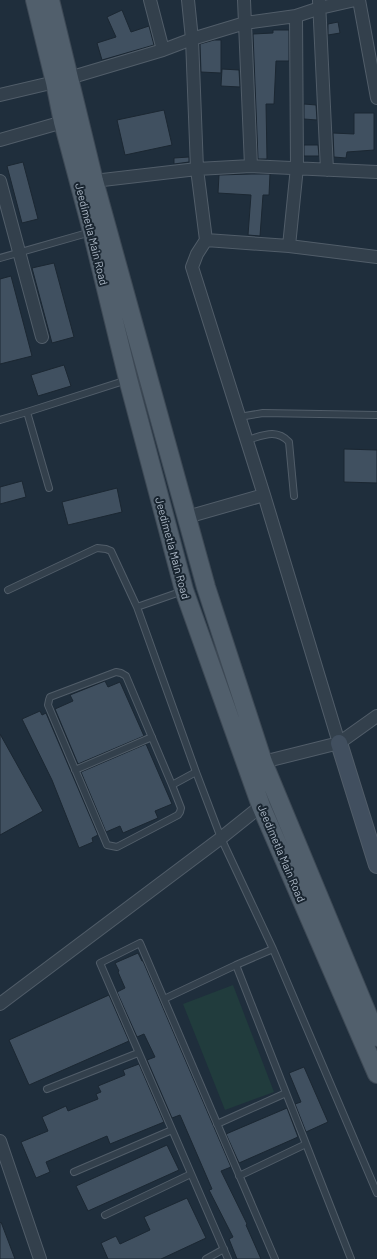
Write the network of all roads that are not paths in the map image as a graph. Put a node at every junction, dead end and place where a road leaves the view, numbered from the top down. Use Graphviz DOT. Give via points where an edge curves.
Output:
graph roads {
  1 [pos="35,0"];
  2 [pos="50,0"];
  3 [pos="150,0"];
  4 [pos="188,0"];
  5 [pos="244,0"];
  6 [pos="355,0"];
  7 [pos="359,0"];
  8 [pos="319,4"];
  9 [pos="296,16"];
  10 [pos="245,24"];
  11 [pos="192,39"];
  12 [pos="163,50"];
  13 [pos="62,80"];
  14 [pos="0,95"];
  15 [pos="377,98"];
  16 [pos="62,122"];
  17 [pos="0,140"];
  18 [pos="251,166"];
  19 [pos="297,167"];
  20 [pos="197,169"];
  21 [pos="327,170"];
  22 [pos="377,172"];
  23 [pos="0,181"];
  24 [pos="94,182"];
  25 [pos="92,232"];
  26 [pos="206,240"];
  27 [pos="289,246"];
  28 [pos="20,253"];
  29 [pos="377,257"];
  30 [pos="0,258"];
  31 [pos="42,337"];
  32 [pos="128,379"];
  33 [pos="27,412"];
  34 [pos="377,415"];
  35 [pos="239,417"];
  36 [pos="0,420"];
  37 [pos="247,440"];
  38 [pos="49,488"];
  39 [pos="264,495"];
  40 [pos="294,496"];
  41 [pos="187,517"];
  42 [pos="8,590"];
  43 [pos="184,590"];
  44 [pos="137,607"];
  45 [pos="377,716"];
  46 [pos="152,737"];
  47 [pos="339,743"];
  48 [pos="263,762"];
  49 [pos="75,770"];
  50 [pos="196,772"];
  51 [pos="172,785"];
  52 [pos="261,806"];
  53 [pos="221,838"];
  54 [pos="377,865"];
  55 [pos="273,949"];
  56 [pos="236,965"];
  57 [pos="164,999"];
  58 [pos="0,1004"];
  59 [pos="377,1037"];
  60 [pos="138,1053"];
  61 [pos="377,1074"];
  62 [pos="47,1089"];
  63 [pos="286,1092"];
  64 [pos="217,1124"];
  65 [pos="172,1130"];
  66 [pos="0,1141"];
  67 [pos="306,1144"];
  68 [pos="74,1172"];
  69 [pos="191,1174"];
  70 [pos="240,1176"];
  71 [pos="377,1193"];
  72 [pos="105,1215"];
  73 [pos="224,1250"];
  74 [pos="40,1259"];
  75 [pos="206,1259"];
  76 [pos="228,1259"];
  77 [pos="275,1259"];
  78 [pos="351,1259"];
  1 -- 13 [label="main road, Jeedimetla Main Road"];
  2 -- 13 [label="main road, Jeedimetla Main Road"];
  3 -- 12 [label="street"];
  4 -- 11 [label="street"];
  5 -- 10 [label="street"];
  6 -- 8 [label="street"];
  7 -- 15 [label="street"];
  8 -- 9 [label="street"];
  8 -- 21 [label="street"];
  9 -- 10 [label="street"];
  9 -- 19 [label="street"];
  10 -- 11 [label="street"];
  10 -- 18 [label="street"];
  11 -- 12 [label="street"];
  11 -- 20 [label="street"];
  12 -- 13 [label="street"];
  13 -- 14 [label="street"];
  13 -- 16 [label="main road, Jeedimetla Main Road"];
  13 -- 24 [label="main road, Jeedimetla Main Road"];
  16 -- 17 [label="street"];
  16 -- 25 [label="main road, Jeedimetla Main Road"];
  18 -- 19 [label="street"];
  18 -- 20 [label="street"];
  19 -- 21 [label="street"];
  19 -- 27 [label="street"];
  20 -- 24 [label="street"];
  20 -- 26 [label="street"];
  21 -- 22 [label="street"];
  23 -- 28 [label="street"];
  24 -- 41 [label="main road, Jeedimetla Main Road"];
  25 -- 28 [label="lane"];
  25 -- 32 [label="main road, Jeedimetla Main Road"];
  26 -- 27 [label="street"];
  26 -- 35 [label="street" via="192,267"];
  27 -- 29 [label="street"];
  28 -- 30 [label="lane"];
  28 -- 31 [label="street"];
  32 -- 33 [label="lane"];
  32 -- 43 [label="main road, Jeedimetla Main Road"];
  33 -- 36 [label="lane"];
  33 -- 38 [label="lane"];
  34 -- 35 [label="lane" via="263,413"];
  35 -- 37 [label="street"];
  37 -- 39 [label="street"];
  37 -- 40 [label="lane" via="270,433 285,437 289,442"];
  39 -- 41 [label="street"];
  39 -- 47 [label="street"];
  41 -- 48 [label="main road, Jeedimetla Main Road" via="206,587"];
  42 -- 44 [label="lane" via="97,548 106,549 111,551"];
  43 -- 44 [label="lane"];
  43 -- 52 [label="main road, Jeedimetla Main Road"];
  44 -- 50 [label="lane"];
  45 -- 47 [label="street"];
  46 -- 49 [label="lane"];
  46 -- 49 [label="lane" via="126,676 121,673 116,672 50,697 48,705"];
  46 -- 51 [label="lane"];
  47 -- 48 [label="street"];
  47 -- 54 [label="street"];
  48 -- 59 [label="main road, Jeedimetla Main Road"];
  49 -- 51 [label="lane" via="107,845 110,846 117,847 178,815 180,808"];
  50 -- 51 [label="lane"];
  50 -- 53 [label="lane"];
  52 -- 53 [label="street"];
  52 -- 61 [label="main road, Jeedimetla Main Road"];
  53 -- 55 [label="lane"];
  53 -- 58 [label="street"];
  55 -- 56 [label="lane"];
  55 -- 71 [label="lane"];
  56 -- 57 [label="lane"];
  56 -- 63 [label="lane"];
  57 -- 60 [label="lane" via="140,943 100,962"];
  57 -- 64 [label="lane"];
  60 -- 62 [label="lane"];
  60 -- 65 [label="lane"];
  63 -- 64 [label="lane"];
  63 -- 67 [label="lane"];
  64 -- 70 [label="lane"];
  65 -- 68 [label="lane"];
  65 -- 69 [label="lane"];
  66 -- 74 [label="street"];
  67 -- 70 [label="lane"];
  67 -- 78 [label="lane"];
  69 -- 72 [label="lane"];
  69 -- 73 [label="lane"];
  70 -- 77 [label="lane"];
  73 -- 75 [label="lane"];
  73 -- 76 [label="lane"];
}
